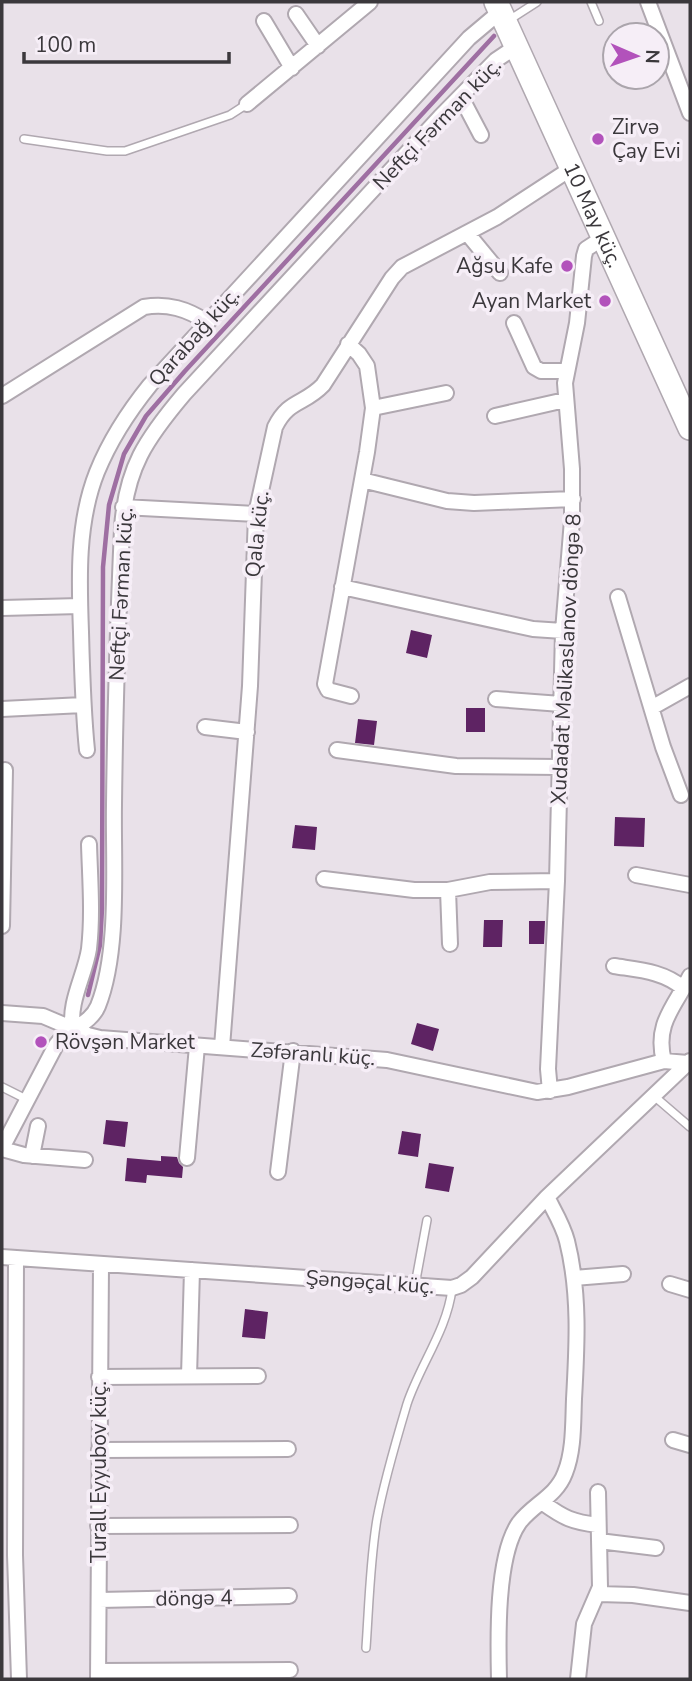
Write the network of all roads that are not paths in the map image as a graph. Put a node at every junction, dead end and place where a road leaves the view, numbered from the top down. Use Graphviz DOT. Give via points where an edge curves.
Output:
graph roads {
  1 [pos="370,2"];
  2 [pos="537,2"];
  3 [pos="591,2"];
  4 [pos="648,2"];
  5 [pos="501,12"];
  6 [pos="296,14"];
  7 [pos="264,21"];
  8 [pos="599,21"];
  9 [pos="318,46"];
  10 [pos="517,46"];
  11 [pos="292,68"];
  12 [pos="461,97"];
  13 [pos="247,104"];
  14 [pos="690,113"];
  15 [pos="481,135"];
  16 [pos="24,139"];
  17 [pos="572,168"];
  18 [pos="467,233"];
  19 [pos="603,238"];
  20 [pos="500,273"];
  21 [pos="207,322"];
  22 [pos="514,323"];
  23 [pos="348,344"];
  24 [pos="566,371"];
  25 [pos="682,391"];
  26 [pos="446,393"];
  27 [pos="2,396"];
  28 [pos="565,400"];
  29 [pos="373,408"];
  30 [pos="495,416"];
  31 [pos="690,428"];
  32 [pos="362,480"];
  33 [pos="573,499"];
  34 [pos="123,507"];
  35 [pos="256,514"];
  36 [pos="342,587"];
  37 [pos="618,597"];
  38 [pos="80,606"];
  39 [pos="2,608"];
  40 [pos="563,631"];
  41 [pos="690,686"];
  42 [pos="351,696"];
  43 [pos="496,699"];
  44 [pos="561,704"];
  45 [pos="83,705"];
  46 [pos="653,707"];
  47 [pos="2,709"];
  48 [pos="205,727"];
  49 [pos="247,732"];
  50 [pos="87,750"];
  51 [pos="337,750"];
  52 [pos="560,767"];
  53 [pos="5,770"];
  54 [pos="681,795"];
  55 [pos="89,844"];
  56 [pos="636,875"];
  57 [pos="324,879"];
  58 [pos="557,881"];
  59 [pos="690,885"];
  60 [pos="448,890"];
  61 [pos="2,926"];
  62 [pos="450,944"];
  63 [pos="614,966"];
  64 [pos="687,982"];
  65 [pos="2,1013"];
  66 [pos="73,1029"];
  67 [pos="197,1046"];
  68 [pos="222,1047"];
  69 [pos="293,1051"];
  70 [pos="664,1061"];
  71 [pos="689,1062"];
  72 [pos="2,1087"];
  73 [pos="550,1091"];
  74 [pos="654,1096"];
  75 [pos="26,1099"];
  76 [pos="38,1126"];
  77 [pos="690,1127"];
  78 [pos="2,1149"];
  79 [pos="32,1156"];
  80 [pos="187,1158"];
  81 [pos="85,1160"];
  82 [pos="278,1172"];
  83 [pos="547,1197"];
  84 [pos="427,1220"];
  85 [pos="9,1258"];
  86 [pos="101,1265"];
  87 [pos="192,1270"];
  88 [pos="623,1274"];
  89 [pos="574,1278"];
  90 [pos="670,1284"];
  91 [pos="415,1286"];
  92 [pos="452,1288"];
  93 [pos="690,1290"];
  94 [pos="189,1376"];
  95 [pos="258,1376"];
  96 [pos="99,1377"];
  97 [pos="673,1440"];
  98 [pos="690,1446"];
  99 [pos="288,1449"];
  100 [pos="99,1450"];
  101 [pos="598,1492"];
  102 [pos="543,1503"];
  103 [pos="290,1525"];
  104 [pos="598,1525"];
  105 [pos="98,1526"];
  106 [pos="599,1541"];
  107 [pos="656,1548"];
  108 [pos="8,1555"];
  109 [pos="599,1594"];
  110 [pos="289,1596"];
  111 [pos="99,1600"];
  112 [pos="690,1603"];
  113 [pos="2,1635"];
  114 [pos="18,1635"];
  115 [pos="366,1648"];
  116 [pos="290,1670"];
  117 [pos="98,1675"];
  118 [pos="19,1679"];
  119 [pos="499,1679"];
  120 [pos="578,1679"];
  1 -- 9 [label="street"];
  2 -- 5 [label="lane"];
  3 -- 8 [label="lane"];
  4 -- 14 [label="street"];
  5 -- 10 [label="main road, 10 May küç."];
  5 -- 21 [label="street, Qarabağ küç." via="469,38"];
  6 -- 9 [label="street"];
  7 -- 11 [label="street"];
  9 -- 11 [label="street"];
  10 -- 12 [label="street, Neftçi Fərman küç." via="496,60"];
  10 -- 17 [label="main road, 10 May küç."];
  11 -- 13 [label="street"];
  12 -- 15 [label="street"];
  12 -- 34 [label="street, Neftçi Fərman küç." via="164,418 135,464"];
  13 -- 16 [label="lane" via="230,115 125,151"];
  17 -- 18 [label="street, Qala küç."];
  17 -- 19 [label="main road, 10 May küç."];
  18 -- 20 [label="street"];
  18 -- 23 [label="street, Qala küç." via="402,267"];
  19 -- 24 [label="street, Xudadat Məlikaslanov döngə 8" via="584,256 578,323"];
  19 -- 25 [label="main road, 10 May küç."];
  21 -- 27 [label="street" via="168,305 144,307"];
  21 -- 38 [label="street, Qarabağ küç." via="132,408 97,473 83,521"];
  22 -- 24 [label="street" via="534,367"];
  23 -- 29 [label="street" via="367,366"];
  23 -- 35 [label="street, Qala küç." via="323,385 288,407 278,420"];
  24 -- 28 [label="street, Xudadat Məlikaslanov döngə 8"];
  25 -- 31 [label="main road, 10 May küç."];
  26 -- 29 [label="street"];
  28 -- 30 [label="street"];
  28 -- 33 [label="street, Xudadat Məlikaslanov döngə 8"];
  29 -- 32 [label="street"];
  32 -- 33 [label="street" via="460,502"];
  32 -- 36 [label="street"];
  33 -- 40 [label="street, Xudadat Məlikaslanov döngə 8"];
  34 -- 35 [label="street"];
  34 -- 66 [label="street, Neftçi Fərman küç." via="110,955 98,1006 88,1021"];
  35 -- 49 [label="street, Qala küç."];
  36 -- 40 [label="street" via="533,629"];
  36 -- 42 [label="street" via="325,684 328,690"];
  37 -- 46 [label="street"];
  38 -- 39 [label="street"];
  38 -- 45 [label="street, Qarabağ küç."];
  40 -- 44 [label="street, Xudadat Məlikaslanov döngə 8"];
  41 -- 46 [label="street"];
  43 -- 44 [label="street"];
  44 -- 52 [label="street, Xudadat Məlikaslanov döngə 8"];
  45 -- 47 [label="street"];
  45 -- 50 [label="street, Qarabağ küç."];
  46 -- 54 [label="street"];
  48 -- 49 [label="street"];
  49 -- 68 [label="street, Qala küç."];
  51 -- 52 [label="street" via="456,766"];
  52 -- 58 [label="street, Xudadat Məlikaslanov döngə 8"];
  53 -- 61 [label="street"];
  55 -- 66 [label="street" via="91,927"];
  56 -- 59 [label="street"];
  57 -- 60 [label="street"];
  58 -- 60 [label="street" via="490,882"];
  58 -- 73 [label="street, Xudadat Məlikaslanov döngə 8"];
  60 -- 62 [label="street"];
  63 -- 64 [label="street"];
  64 -- 70 [label="street" via="661,1034"];
  65 -- 66 [label="street, Zəfəranlı küç." via="43,1016"];
  66 -- 67 [label="street, Zəfəranlı küç." via="111,1039"];
  66 -- 75 [label="street" via="56,1045"];
  67 -- 68 [label="street, Zəfəranlı küç."];
  67 -- 80 [label="street"];
  68 -- 69 [label="street, Zəfəranlı küç."];
  69 -- 73 [label="street, Zəfəranlı küç." via="397,1061 524,1091"];
  69 -- 82 [label="street"];
  70 -- 71 [label="street, Zəfəranlı küç."];
  70 -- 73 [label="street, Zəfəranlı küç."];
  71 -- 74 [label="street, Şəngəçal küç."];
  72 -- 75 [label="lane"];
  74 -- 77 [label="lane"];
  74 -- 83 [label="street, Şəngəçal küç."];
  75 -- 78 [label="street"];
  76 -- 79 [label="street"];
  78 -- 79 [label="street"];
  79 -- 81 [label="street"];
  83 -- 89 [label="street" via="566,1239"];
  83 -- 92 [label="street, Şəngəçal küç." via="472,1277"];
  84 -- 91 [label="lane"];
  85 -- 86 [label="street, Şəngəçal küç."];
  85 -- 108 [label="street"];
  86 -- 87 [label="street, Şəngəçal küç."];
  86 -- 96 [label="street, Turall Eyyubov küç."];
  87 -- 91 [label="street, Şəngəçal küç."];
  87 -- 94 [label="street"];
  88 -- 89 [label="street"];
  89 -- 102 [label="street" via="573,1427 564,1476"];
  90 -- 93 [label="street"];
  91 -- 92 [label="street, Şəngəçal küç."];
  92 -- 115 [label="lane" via="445,1319 409,1399 377,1518"];
  94 -- 95 [label="street"];
  94 -- 96 [label="street"];
  96 -- 100 [label="street, Turall Eyyubov küç."];
  97 -- 98 [label="street"];
  99 -- 100 [label="street"];
  100 -- 105 [label="street, Turall Eyyubov küç."];
  101 -- 104 [label="street"];
  102 -- 104 [label="street" via="576,1523"];
  102 -- 119 [label="street" via="520,1521 510,1537 501,1602"];
  103 -- 105 [label="street"];
  104 -- 106 [label="street"];
  105 -- 111 [label="street, Turall Eyyubov küç."];
  106 -- 107 [label="street"];
  106 -- 109 [label="street"];
  108 -- 114 [label="street"];
  109 -- 112 [label="street"];
  109 -- 120 [label="street" via="584,1624"];
  110 -- 111 [label="street, döngə 4"];
  111 -- 117 [label="street, Turall Eyyubov küç."];
  113 -- 114 [label="street"];
  114 -- 118 [label="street"];
  116 -- 117 [label="street"];
}
